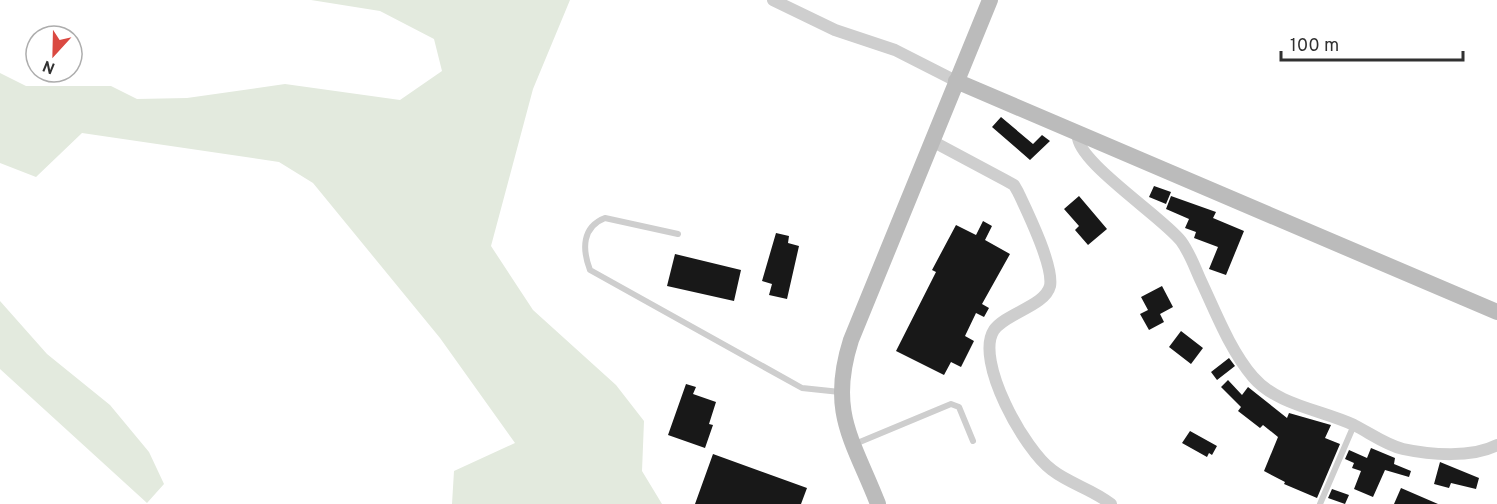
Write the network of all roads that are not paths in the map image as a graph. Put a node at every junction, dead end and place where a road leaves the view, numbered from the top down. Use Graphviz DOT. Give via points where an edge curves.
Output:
graph roads {
  1 [pos="773,0"];
  2 [pos="990,0"];
  3 [pos="956,81"];
  4 [pos="1078,133"];
  5 [pos="932,141"];
  6 [pos="678,234"];
  7 [pos="1497,312"];
  8 [pos="841,392"];
  9 [pos="1354,425"];
  10 [pos="973,441"];
  11 [pos="851,445"];
  12 [pos="1497,445"];
  13 [pos="879,504"];
  14 [pos="1111,504"];
  15 [pos="1320,504"];
  1 -- 3 [label="street" via="835,30 895,50"];
  2 -- 3 [label="street"];
  3 -- 4 [label="street"];
  3 -- 5 [label="street"];
  4 -- 7 [label="street"];
  4 -- 9 [label="street" via="1077,141 1084,154 1101,172 1164,222 1181,241 1254,379 1283,398"];
  5 -- 8 [label="street" via="851,340"];
  5 -- 14 [label="street" via="1014,185 1018,192 1038,236 1050,287 1042,298 1000,323 987,350 1003,399 1038,457 1050,470 1096,492"];
  6 -- 8 [label="lane" via="605,218 589,230 585,256 590,270 802,388"];
  8 -- 11 [label="street"];
  9 -- 12 [label="street" via="1390,444 1415,451 1480,452"];
  9 -- 15 [label="lane"];
  10 -- 11 [label="lane" via="959,407 951,405"];
  11 -- 13 [label="street"];
}
